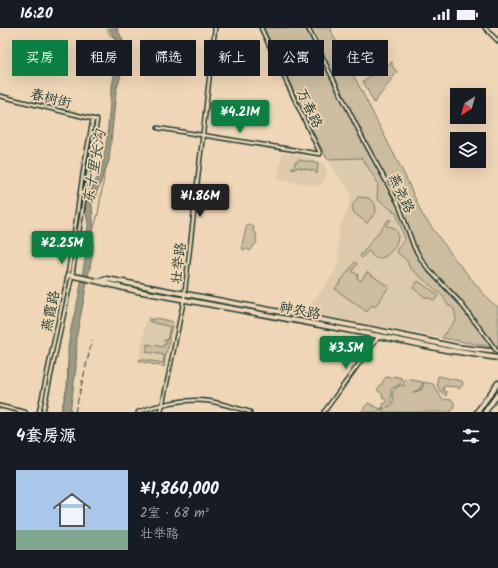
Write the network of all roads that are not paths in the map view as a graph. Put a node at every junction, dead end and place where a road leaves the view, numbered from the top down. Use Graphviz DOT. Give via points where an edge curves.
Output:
graph roads {
  1 [pos="215,28"];
  2 [pos="261,28"];
  3 [pos="308,28"];
  4 [pos="485,28"];
  5 [pos="498,41"];
  6 [pos="0,96"];
  7 [pos="93,119"];
  8 [pos="97,120"];
  9 [pos="158,128"];
  10 [pos="202,136"];
  11 [pos="70,275"];
  12 [pos="184,297"];
  13 [pos="379,336"];
  14 [pos="498,352"];
  15 [pos="498,358"];
  16 [pos="498,383"];
  17 [pos="498,394"];
  18 [pos="162,404"];
  19 [pos="0,406"];
  20 [pos="25,412"];
  21 [pos="39,412"];
  22 [pos="43,412"];
  23 [pos="138,412"];
  24 [pos="161,412"];
  25 [pos="250,412"];
  26 [pos="324,412"];
  27 [pos="477,412"];
  28 [pos="485,412"];
  1 -- 10 [label="street, 壮举路"];
  2 -- 10 [label="street, 万春路" via="320,154"];
  3 -- 14 [label="street, 燕尧路, bridge" via="394,197 421,259 459,301"];
  4 -- 5 [label="street"];
  6 -- 7 [label="street, 春树街"];
  7 -- 8 [label="street, 春树街"];
  7 -- 11 [label="street, 燕霞路" via="84,166"];
  8 -- 11 [label="street, 燕霞路"];
  9 -- 10 [label="street"];
  10 -- 12 [label="street, 壮举路"];
  11 -- 12 [label="street, 神农路" via="106,284"];
  11 -- 21 [label="street, 燕霞路"];
  11 -- 22 [label="street, 燕霞路"];
  12 -- 13 [label="street, 神农路"];
  12 -- 14 [label="street, 神农路" via="381,331 456,347"];
  12 -- 18 [label="street, 壮举路"];
  13 -- 15 [label="street, 神农路"];
  13 -- 26 [label="street"];
  16 -- 27 [label="street"];
  17 -- 28 [label="street"];
  18 -- 23 [label="street"];
  18 -- 24 [label="street, 壮举路"];
  18 -- 25 [label="street" via="203,400"];
  19 -- 20 [label="street"];
}
